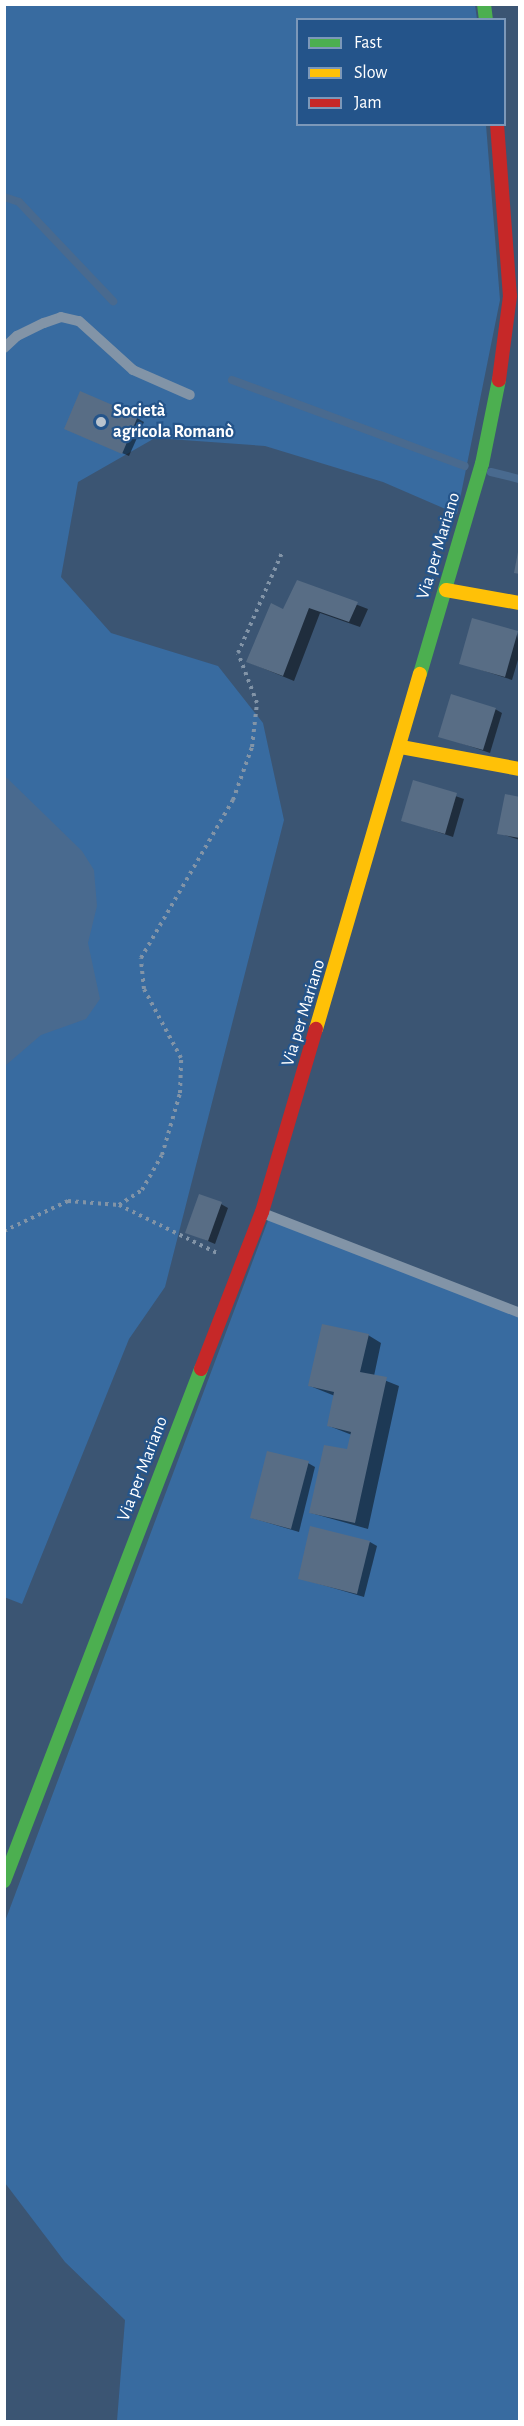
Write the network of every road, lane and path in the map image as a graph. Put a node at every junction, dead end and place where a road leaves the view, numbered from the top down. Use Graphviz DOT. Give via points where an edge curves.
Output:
graph roads {
  1 [pos="497,126"];
  2 [pos="4,348"];
  3 [pos="190,395"];
  4 [pos="282,553"];
  5 [pos="446,590"];
  6 [pos="519,603"];
  7 [pos="401,747"];
  8 [pos="519,769"];
  9 [pos="118,1205"];
  10 [pos="261,1212"];
  11 [pos="4,1231"];
  12 [pos="242,1265"];
  13 [pos="519,1312"];
  14 [pos="4,1881"];
  1 -- 5 [label="street, Via per Mariano" via="508,230 507,339 482,464"];
  2 -- 3 [label="lane" via="17,336 44,323 61,317 79,321 133,370"];
  4 -- 9 [label="path" via="238,653 256,703 252,747 233,800 141,958 144,989 181,1058 180,1093 162,1155 142,1190"];
  5 -- 6 [label="street"];
  5 -- 7 [label="street, Via per Mariano"];
  7 -- 8 [label="street"];
  7 -- 10 [label="street, Via per Mariano"];
  9 -- 11 [label="path" via="68,1201"];
  9 -- 12 [label="path"];
  10 -- 12 [label="street, Via per Mariano"];
  10 -- 13 [label="lane"];
  12 -- 14 [label="street, Via per Mariano"];
}
